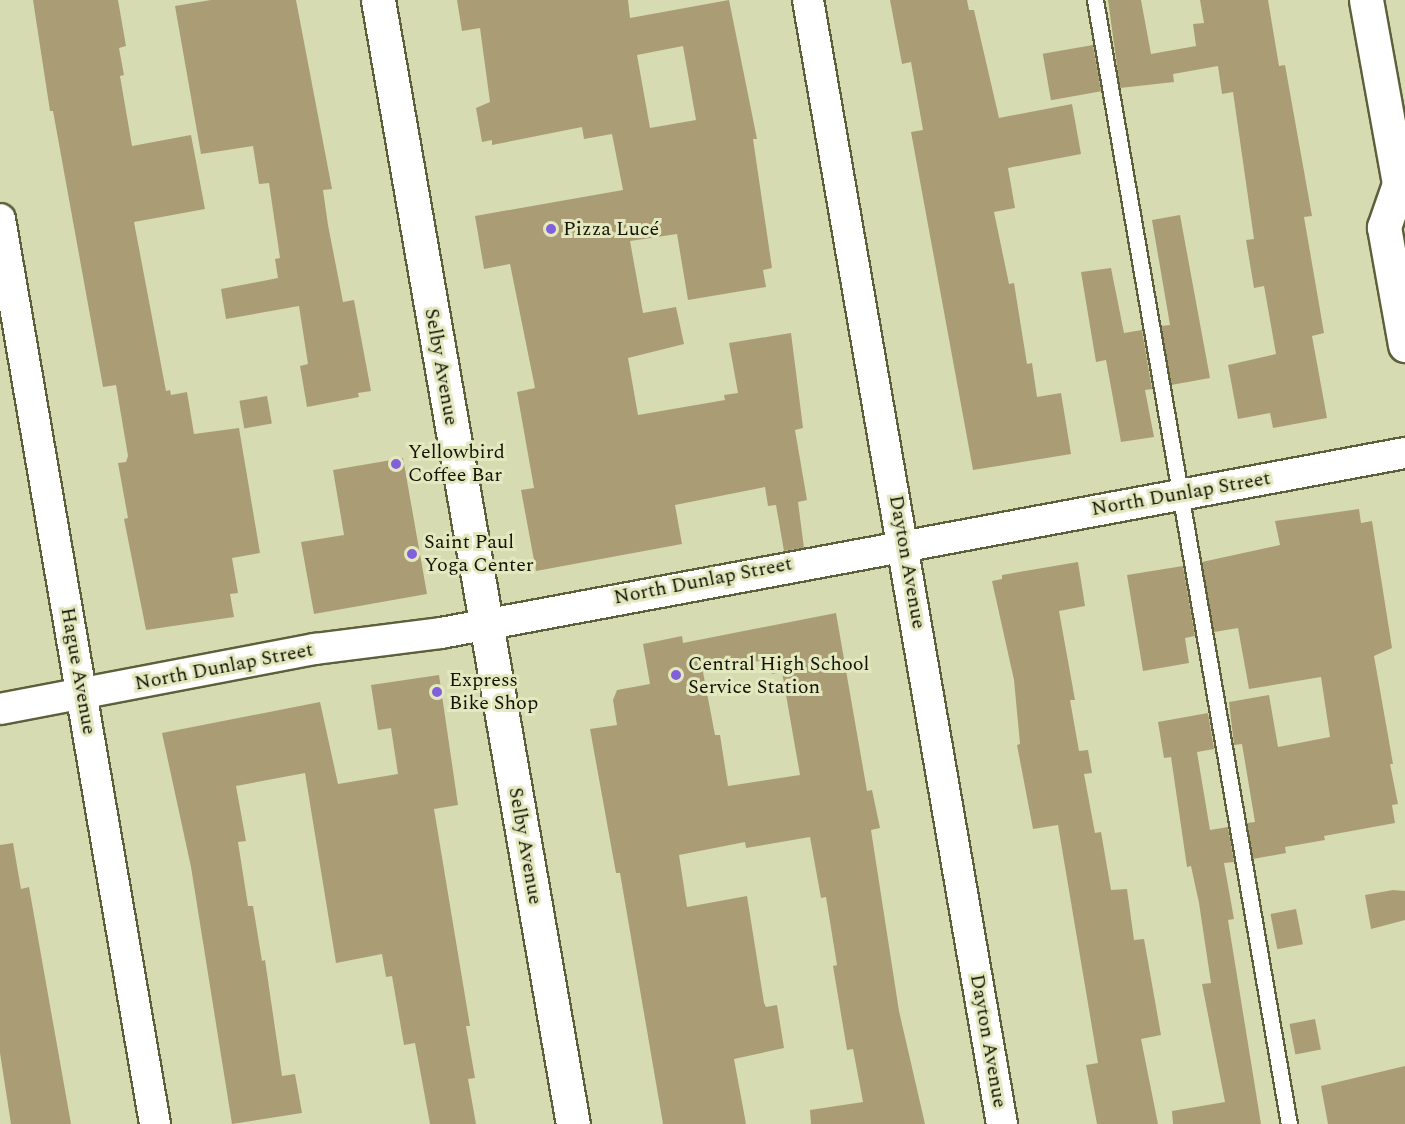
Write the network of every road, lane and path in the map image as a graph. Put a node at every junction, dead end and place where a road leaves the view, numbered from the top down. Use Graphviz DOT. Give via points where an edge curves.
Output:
graph roads {
  1 [pos="378,0"];
  2 [pos="808,0"];
  3 [pos="1095,0"];
  4 [pos="1366,0"];
  5 [pos="1402,188"];
  6 [pos="0,219"];
  7 [pos="1405,345"];
  8 [pos="1405,453"];
  9 [pos="1181,494"];
  10 [pos="904,544"];
  11 [pos="487,622"];
  12 [pos="82,694"];
  13 [pos="0,708"];
  14 [pos="155,1124"];
  15 [pos="573,1124"];
  16 [pos="1002,1124"];
  17 [pos="1289,1124"];
  1 -- 11 [label="street, Selby Avenue"];
  2 -- 10 [label="street, Dayton Avenue"];
  3 -- 9 [label="lane"];
  4 -- 5 [label="street"];
  5 -- 7 [label="street" via="1384,227"];
  6 -- 12 [label="street, Hague Avenue"];
  8 -- 9 [label="street, North Dunlap Street"];
  9 -- 10 [label="street, North Dunlap Street"];
  9 -- 17 [label="lane"];
  10 -- 11 [label="street, North Dunlap Street"];
  10 -- 16 [label="street, Dayton Avenue"];
  11 -- 12 [label="street, North Dunlap Street"];
  11 -- 15 [label="street, Selby Avenue"];
  12 -- 13 [label="street, North Dunlap Street"];
  12 -- 14 [label="street, Hague Avenue"];
}
